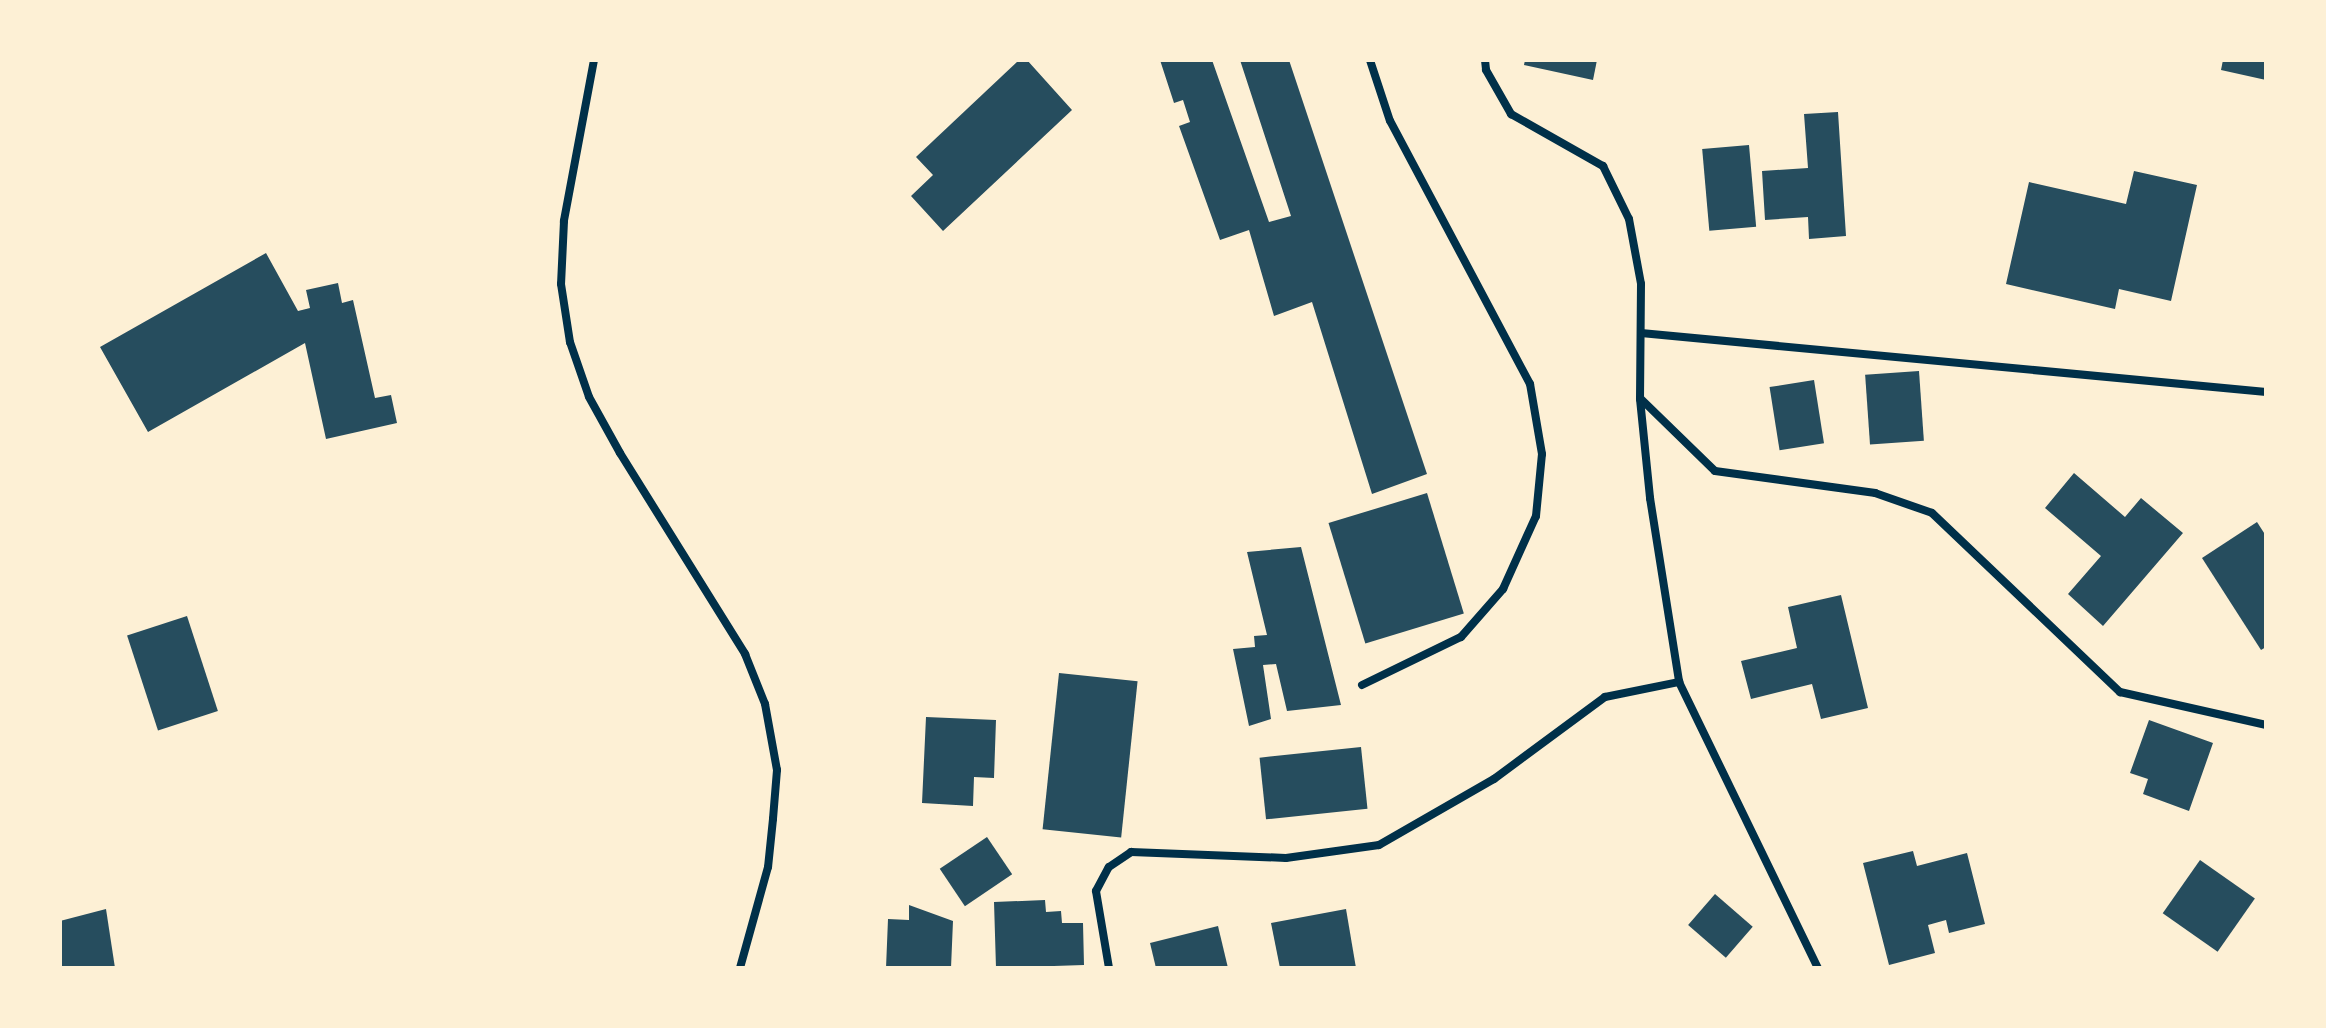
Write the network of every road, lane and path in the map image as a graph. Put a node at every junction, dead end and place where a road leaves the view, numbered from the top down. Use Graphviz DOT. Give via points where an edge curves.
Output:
graph roads {
  1 [pos="594,60"];
  2 [pos="1370,60"];
  3 [pos="1485,60"];
  4 [pos="1641,333"];
  5 [pos="2266,392"];
  6 [pos="1640,399"];
  7 [pos="1679,682"];
  8 [pos="1362,685"];
  9 [pos="2266,725"];
  10 [pos="740,968"];
  11 [pos="1109,968"];
  12 [pos="1818,968"];
  1 -- 10 [label="street" via="564,221 561,284 570,342 589,397 745,654 765,704 777,770 773,819 768,867"];
  2 -- 8 [label="street" via="1390,121 1530,384 1542,454 1536,516 1503,589 1461,637"];
  3 -- 4 [label="street" via="1511,114 1603,166 1629,219 1641,284"];
  4 -- 5 [label="street"];
  4 -- 6 [label="street"];
  6 -- 7 [label="street"];
  6 -- 9 [label="street" via="1715,471 1875,493 1932,513 2120,692"];
  7 -- 11 [label="street" via="1605,697 1494,779 1379,845 1286,858 1131,852 1109,867 1096,891"];
  7 -- 12 [label="street"];
}
